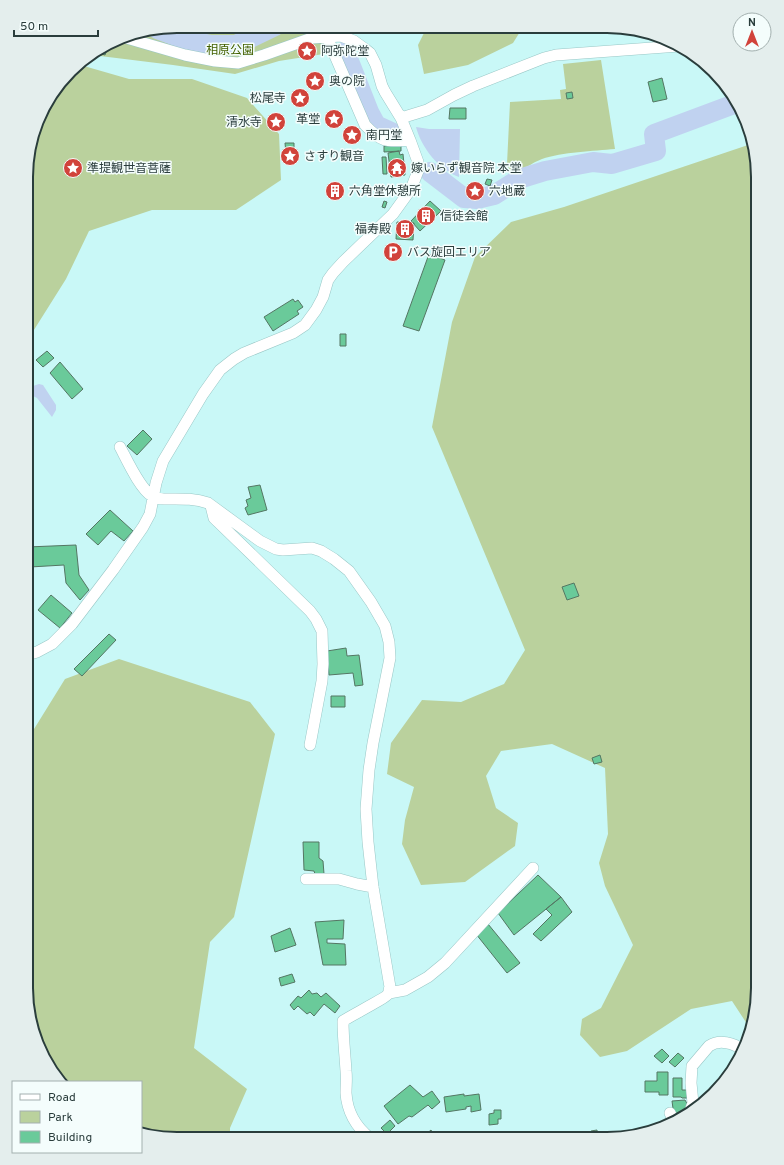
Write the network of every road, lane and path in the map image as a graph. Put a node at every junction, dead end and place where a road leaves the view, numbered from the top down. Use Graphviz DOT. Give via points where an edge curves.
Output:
graph roads {
  1 [pos="327,37"];
  2 [pos="133,40"];
  3 [pos="668,47"];
  4 [pos="401,118"];
  5 [pos="410,140"];
  6 [pos="120,447"];
  7 [pos="153,496"];
  8 [pos="211,506"];
  9 [pos="33,653"];
  10 [pos="310,745"];
  11 [pos="533,868"];
  12 [pos="306,879"];
  13 [pos="373,887"];
  14 [pos="389,993"];
  15 [pos="738,1047"];
  16 [pos="693,1104"];
  17 [pos="362,1132"];
  1 -- 2 [label="street" via="304,40 238,63 185,55"];
  1 -- 4 [label="street" via="341,36 354,41 370,53 382,86"];
  1 -- 5 [label="street" via="366,125 385,141"];
  3 -- 4 [label="street" via="544,58 473,86 427,110"];
  4 -- 5 [label="street"];
  5 -- 7 [label="street" via="418,162 418,171 404,200 333,273 316,310 304,325 293,333 244,353 220,370 163,461"];
  6 -- 7 [label="street" via="146,491"];
  7 -- 8 [label="street" via="162,499 201,500"];
  7 -- 9 [label="street" via="150,514 143,527 72,624 52,644"];
  8 -- 10 [label="street" via="214,518 310,611 320,625 322,681"];
  8 -- 13 [label="street" via="260,541 276,549 312,548 334,559 350,571 385,626 390,658 373,743 366,809"];
  11 -- 14 [label="street" via="445,963 428,977 405,990"];
  12 -- 13 [label="street" via="339,879"];
  13 -- 14 [label="street"];
  14 -- 17 [label="street" via="385,998 344,1021 346,1093 349,1108"];
  15 -- 16 [label="street" via="729,1043 711,1044 692,1066"];
}
